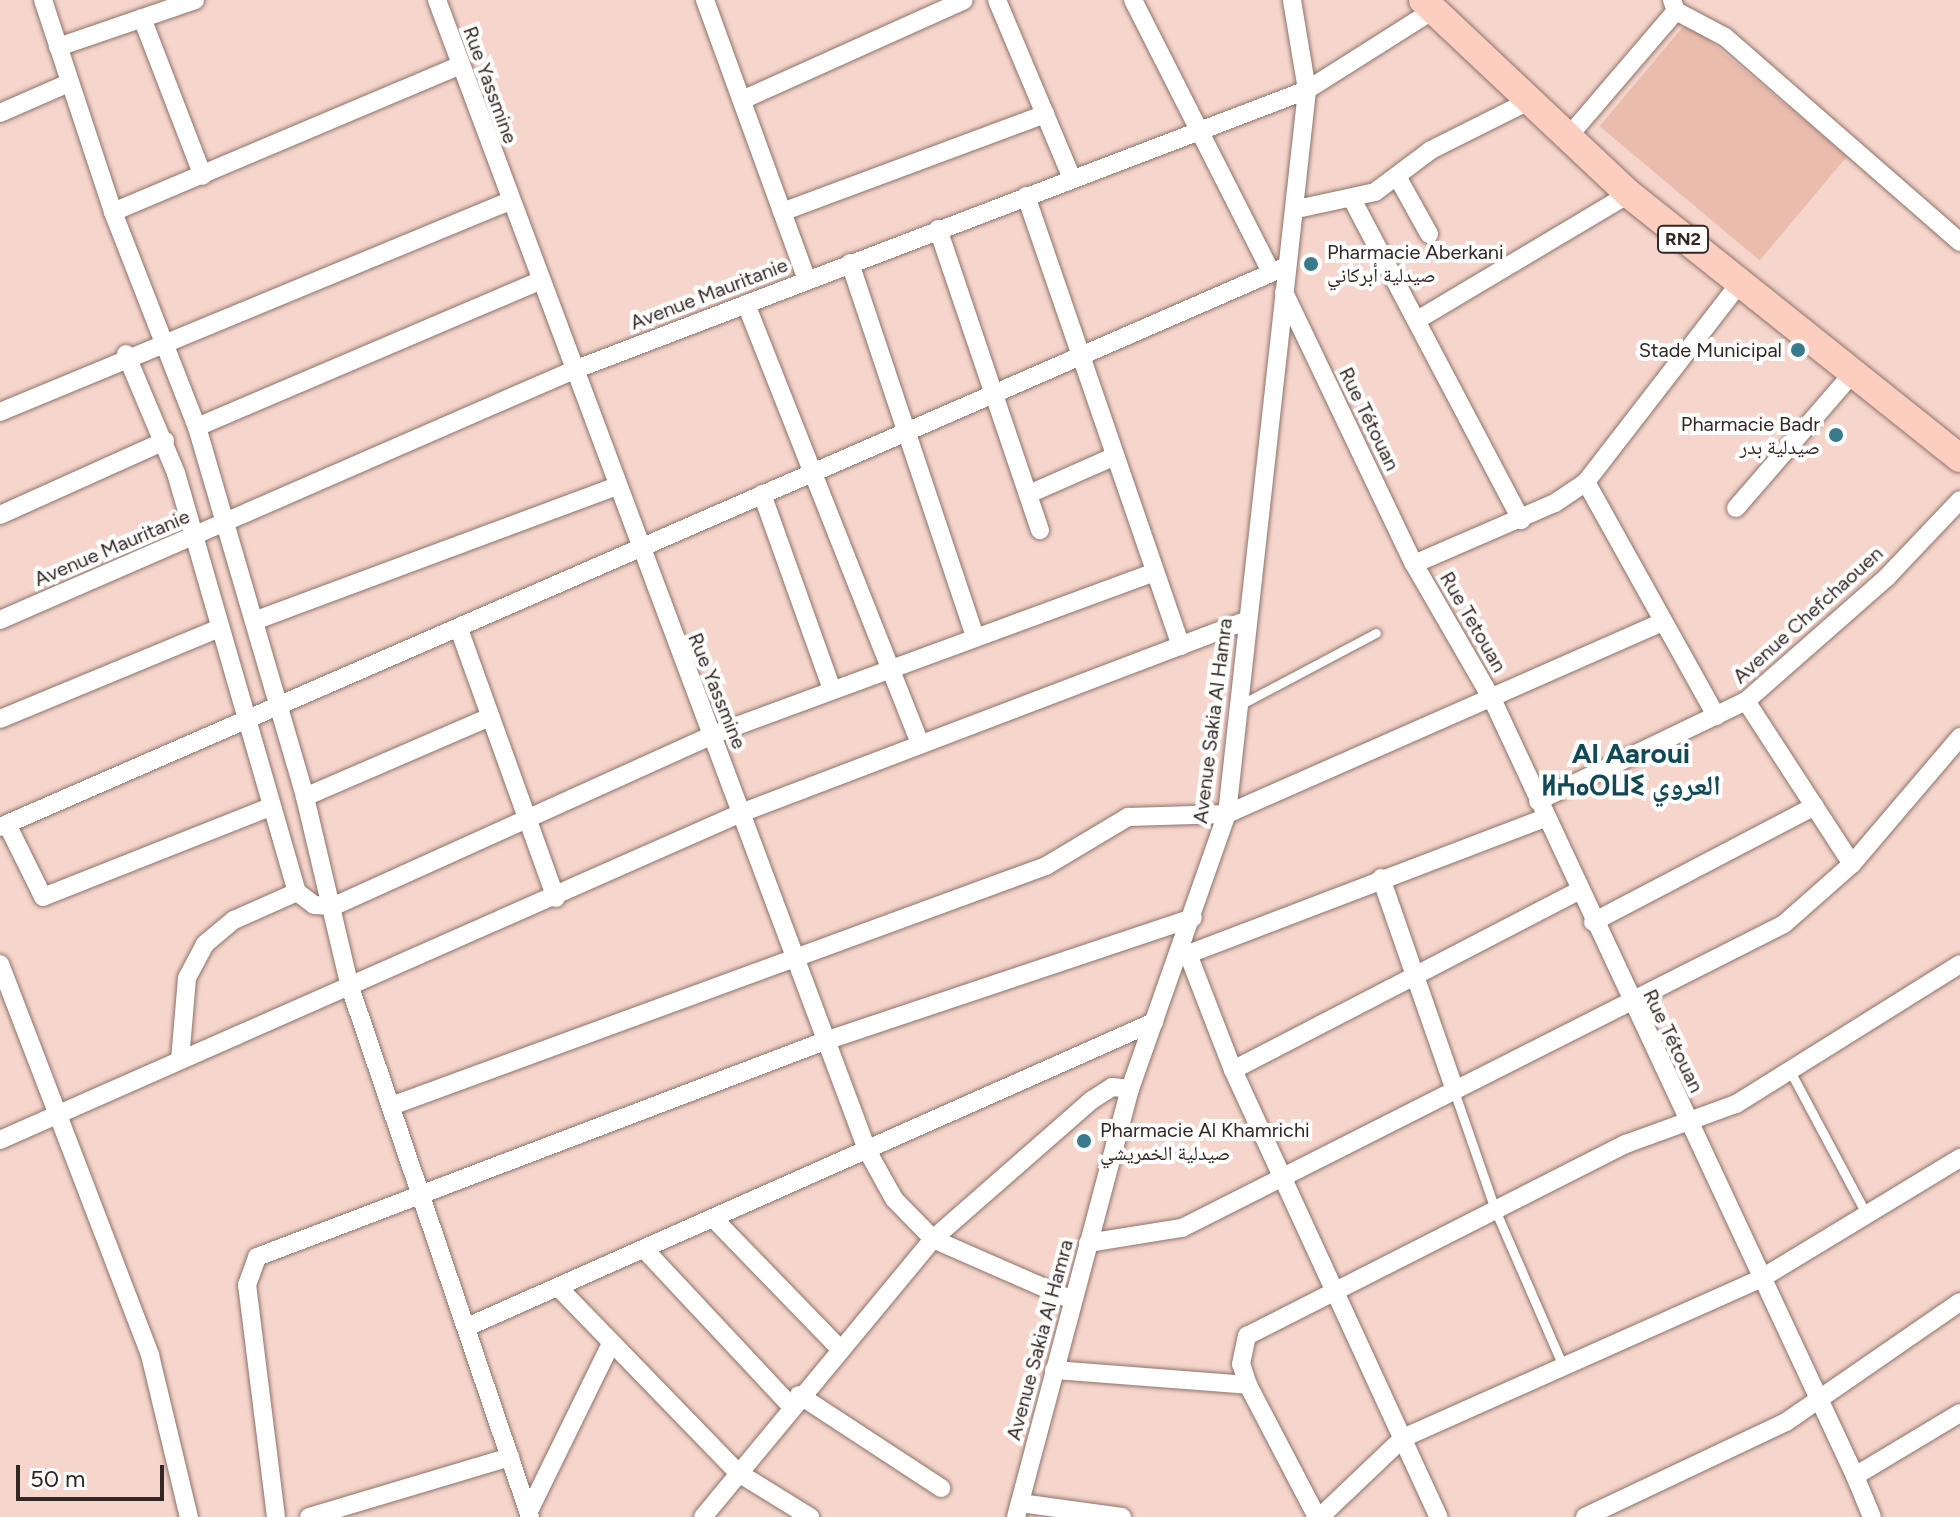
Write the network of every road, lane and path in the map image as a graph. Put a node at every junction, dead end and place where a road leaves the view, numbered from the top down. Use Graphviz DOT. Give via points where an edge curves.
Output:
graph roads {
  1 [pos="43,0"];
  2 [pos="195,0"];
  3 [pos="437,0"];
  4 [pos="705,0"];
  5 [pos="964,0"];
  6 [pos="997,0"];
  7 [pos="1133,0"];
  8 [pos="1292,0"];
  9 [pos="1427,5"];
  10 [pos="1674,6"];
  11 [pos="142,18"];
  12 [pos="58,47"];
  13 [pos="458,66"];
  14 [pos="69,83"];
  15 [pos="1307,90"];
  16 [pos="742,100"];
  17 [pos="1529,101"];
  18 [pos="0,113"];
  19 [pos="1045,114"];
  20 [pos="1200,128"];
  21 [pos="1568,137"];
  22 [pos="203,176"];
  23 [pos="1072,178"];
  24 [pos="1398,178"];
  25 [pos="1629,194"];
  26 [pos="1026,196"];
  27 [pos="1352,199"];
  28 [pos="510,201"];
  29 [pos="1297,209"];
  30 [pos="113,212"];
  31 [pos="782,212"];
  32 [pos="938,229"];
  33 [pos="1429,234"];
  34 [pos="1960,242"];
  35 [pos="850,263"];
  36 [pos="1279,269"];
  37 [pos="807,280"];
  38 [pos="540,281"];
  39 [pos="1739,284"];
  40 [pos="1284,292"];
  41 [pos="746,304"];
  42 [pos="1419,319"];
  43 [pos="165,338"];
  44 [pos="1083,352"];
  45 [pos="126,354"];
  46 [pos="574,370"];
  47 [pos="1852,374"];
  48 [pos="995,393"];
  49 [pos="0,412"];
  50 [pos="197,427"];
  51 [pos="906,431"];
  52 [pos="165,441"];
  53 [pos="1115,456"];
  54 [pos="1960,458"];
  55 [pos="814,471"];
  56 [pos="1586,482"];
  57 [pos="617,486"];
  58 [pos="762,494"];
  59 [pos="1029,494"];
  60 [pos="1960,500"];
  61 [pos="1736,508"];
  62 [pos="0,515"];
  63 [pos="1521,520"];
  64 [pos="226,521"];
  65 [pos="1040,530"];
  66 [pos="194,538"];
  67 [pos="637,549"];
  68 [pos="1414,564"];
  69 [pos="1153,573"];
  70 [pos="0,620"];
  71 [pos="1248,620"];
  72 [pos="254,621"];
  73 [pos="1663,622"];
  74 [pos="220,628"];
  75 [pos="459,629"];
  76 [pos="1376,633"];
  77 [pos="975,636"];
  78 [pos="1181,646"];
  79 [pos="891,668"];
  80 [pos="832,690"];
  81 [pos="1493,701"];
  82 [pos="1746,701"];
  83 [pos="1238,706"];
  84 [pos="278,709"];
  85 [pos="1716,716"];
  86 [pos="490,717"];
  87 [pos="0,719"];
  88 [pos="245,724"];
  89 [pos="712,735"];
  90 [pos="921,745"];
  91 [pos="1957,748"];
  92 [pos="305,797"];
  93 [pos="1815,806"];
  94 [pos="270,807"];
  95 [pos="1542,809"];
  96 [pos="741,813"];
  97 [pos="1227,814"];
  98 [pos="526,819"];
  99 [pos="4,826"];
  100 [pos="1852,864"];
  101 [pos="1381,878"];
  102 [pos="1579,891"];
  103 [pos="297,892"];
  104 [pos="556,898"];
  105 [pos="334,906"];
  106 [pos="1193,918"];
  107 [pos="1593,922"];
  108 [pos="793,954"];
  109 [pos="1182,957"];
  110 [pos="0,964"];
  111 [pos="1960,964"];
  112 [pos="1415,975"];
  113 [pos="350,987"];
  114 [pos="1631,1006"];
  115 [pos="1154,1022"];
  116 [pos="822,1042"];
  117 [pos="180,1060"];
  118 [pos="1233,1070"];
  119 [pos="1790,1071"];
  120 [pos="1454,1088"];
  121 [pos="1130,1089"];
  122 [pos="394,1105"];
  123 [pos="55,1115"];
  124 [pos="1687,1121"];
  125 [pos="0,1140"];
  126 [pos="868,1152"];
  127 [pos="1960,1158"];
  128 [pos="1283,1175"];
  129 [pos="424,1194"];
  130 [pos="1496,1212"];
  131 [pos="1867,1215"];
  132 [pos="714,1219"];
  133 [pos="933,1239"];
  134 [pos="1088,1243"];
  135 [pos="645,1250"];
  136 [pos="1762,1278"];
  137 [pos="558,1287"];
  138 [pos="1336,1290"];
  139 [pos="1072,1300"];
  140 [pos="1960,1302"];
  141 [pos="467,1327"];
  142 [pos="610,1346"];
  143 [pos="838,1347"];
  144 [pos="1563,1366"];
  145 [pos="1054,1370"];
  146 [pos="1248,1385"];
  147 [pos="1822,1397"];
  148 [pos="794,1400"];
  149 [pos="1960,1413"];
  150 [pos="1403,1438"];
  151 [pos="510,1457"];
  152 [pos="737,1472"];
  153 [pos="1855,1476"];
  154 [pos="941,1488"];
  155 [pos="1018,1510"];
  156 [pos="530,1514"];
  157 [pos="332,1515"];
  158 [pos="189,1517"];
  159 [pos="276,1517"];
  160 [pos="309,1517"];
  161 [pos="703,1517"];
  162 [pos="810,1517"];
  163 [pos="1122,1517"];
  164 [pos="1318,1517"];
  165 [pos="1439,1517"];
  166 [pos="1585,1517"];
  167 [pos="1872,1517"];
  1 -- 12 [label="street"];
  2 -- 11 [label="street"];
  3 -- 13 [label="street, Rue Yassmine"];
  4 -- 16 [label="street"];
  5 -- 16 [label="street"];
  6 -- 19 [label="street"];
  7 -- 20 [label="street"];
  8 -- 15 [label="street, Avenue Sakia Al Hamra"];
  9 -- 15 [label="street, Avenue Mauritanie"];
  9 -- 17 [label="main road, RN2"];
  10 -- 21 [label="street"];
  10 -- 34 [label="street" via="1725,37"];
  11 -- 12 [label="street"];
  11 -- 22 [label="street"];
  12 -- 14 [label="street"];
  13 -- 22 [label="street"];
  13 -- 28 [label="street, Rue Yassmine"];
  14 -- 18 [label="street"];
  14 -- 30 [label="street"];
  15 -- 20 [label="street, Avenue Mauritanie"];
  15 -- 29 [label="street, Avenue Sakia Al Hamra"];
  16 -- 31 [label="street"];
  17 -- 21 [label="main road, RN2"];
  17 -- 24 [label="street" via="1431,150"];
  19 -- 23 [label="street"];
  19 -- 31 [label="street"];
  20 -- 23 [label="street, Avenue Mauritanie"];
  20 -- 36 [label="street"];
  21 -- 25 [label="main road, RN2"];
  22 -- 30 [label="street"];
  23 -- 26 [label="street, Avenue Mauritanie"];
  24 -- 27 [label="street"];
  24 -- 33 [label="street"];
  25 -- 39 [label="main road, RN2"];
  25 -- 42 [label="street"];
  26 -- 32 [label="street, Avenue Mauritanie"];
  26 -- 44 [label="street"];
  27 -- 29 [label="street"];
  27 -- 42 [label="street"];
  28 -- 38 [label="street, Rue Yassmine"];
  28 -- 43 [label="street"];
  29 -- 36 [label="street, Avenue Sakia Al Hamra"];
  30 -- 43 [label="street"];
  31 -- 37 [label="street"];
  32 -- 35 [label="street, Avenue Mauritanie"];
  32 -- 48 [label="street"];
  35 -- 37 [label="street, Avenue Mauritanie"];
  35 -- 51 [label="street"];
  36 -- 40 [label="street, Avenue Sakia Al Hamra"];
  36 -- 44 [label="street"];
  37 -- 41 [label="street, Avenue Mauritanie"];
  38 -- 46 [label="street, Rue Yassmine"];
  38 -- 50 [label="street"];
  39 -- 47 [label="main road, RN2"];
  39 -- 56 [label="street"];
  40 -- 68 [label="street, Rue Tétouan"];
  40 -- 71 [label="street, Avenue Sakia Al Hamra"];
  41 -- 46 [label="street, Avenue Mauritanie"];
  41 -- 55 [label="street"];
  42 -- 63 [label="street"];
  43 -- 45 [label="street"];
  43 -- 50 [label="street"];
  44 -- 48 [label="street"];
  44 -- 53 [label="street"];
  45 -- 49 [label="street"];
  45 -- 52 [label="street"];
  46 -- 57 [label="street, Rue Yassmine"];
  46 -- 64 [label="street, Avenue Mauritanie"];
  47 -- 54 [label="main road, RN2"];
  47 -- 61 [label="street"];
  48 -- 51 [label="street"];
  48 -- 59 [label="street"];
  50 -- 64 [label="street"];
  51 -- 55 [label="street"];
  51 -- 77 [label="street"];
  52 -- 62 [label="street"];
  52 -- 66 [label="street"];
  53 -- 59 [label="street"];
  53 -- 69 [label="street"];
  55 -- 58 [label="street"];
  55 -- 79 [label="street"];
  56 -- 63 [label="street"];
  56 -- 73 [label="street"];
  57 -- 67 [label="street, Rue Yassmine"];
  57 -- 72 [label="street"];
  58 -- 67 [label="street"];
  58 -- 80 [label="street"];
  59 -- 65 [label="street"];
  60 -- 82 [label="street, Avenue Chefchaouen" via="1887,577"];
  63 -- 68 [label="street"];
  64 -- 66 [label="street, Avenue Mauritanie"];
  64 -- 72 [label="street"];
  66 -- 70 [label="street, Avenue Mauritanie"];
  66 -- 74 [label="street"];
  67 -- 75 [label="street"];
  67 -- 89 [label="street, Rue Yassmine"];
  68 -- 81 [label="street, Rue Tetouan"];
  69 -- 77 [label="street"];
  69 -- 78 [label="street"];
  71 -- 78 [label="street"];
  71 -- 83 [label="street, Avenue Sakia Al Hamra"];
  72 -- 84 [label="street"];
  73 -- 81 [label="street"];
  73 -- 85 [label="street"];
  74 -- 87 [label="street"];
  74 -- 88 [label="street"];
  75 -- 84 [label="street"];
  75 -- 86 [label="street"];
  76 -- 83 [label="lane"];
  77 -- 79 [label="street"];
  78 -- 90 [label="street"];
  79 -- 80 [label="street"];
  79 -- 90 [label="street"];
  80 -- 89 [label="street"];
  81 -- 95 [label="street, Rue Tétouan"];
  81 -- 97 [label="street"];
  82 -- 85 [label="street, Avenue Chefchaouen"];
  82 -- 93 [label="street"];
  83 -- 97 [label="street, Avenue Sakia Al Hamra"];
  84 -- 88 [label="street"];
  84 -- 92 [label="street"];
  85 -- 95 [label="street, Avenue Chefchaouen"];
  86 -- 92 [label="street"];
  86 -- 98 [label="street"];
  88 -- 94 [label="street"];
  88 -- 99 [label="street"];
  89 -- 96 [label="street, Rue Yassmine"];
  89 -- 98 [label="street"];
  90 -- 96 [label="street"];
  91 -- 100 [label="street"];
  92 -- 105 [label="street"];
  93 -- 100 [label="street"];
  93 -- 107 [label="street"];
  94 -- 99 [label="street" via="43,897"];
  94 -- 103 [label="street"];
  95 -- 101 [label="street, Avenue Chefchaouen"];
  95 -- 102 [label="street, Rue Tétouan"];
  96 -- 104 [label="street"];
  96 -- 108 [label="street, Rue Yassmine"];
  97 -- 106 [label="street, Avenue Sakia Al Hamra"];
  97 -- 108 [label="street" via="1128,817 1046,866"];
  98 -- 104 [label="street"];
  98 -- 105 [label="street"];
  100 -- 114 [label="street" via="1784,924"];
  101 -- 109 [label="street, Avenue Chefchaouen"];
  101 -- 112 [label="street"];
  102 -- 107 [label="street, Rue Tétouan"];
  102 -- 112 [label="street"];
  103 -- 105 [label="street" via="314,905"];
  103 -- 117 [label="street" via="234,920 205,944 187,978"];
  104 -- 113 [label="street"];
  105 -- 113 [label="street"];
  106 -- 109 [label="street, Avenue Sakia Al Hamra"];
  106 -- 116 [label="street"];
  107 -- 114 [label="street, Rue Tétouan"];
  108 -- 116 [label="street, Rue Yassmine"];
  108 -- 122 [label="street"];
  109 -- 115 [label="street, Avenue Sakia Al Hamra"];
  109 -- 118 [label="street"];
  110 -- 123 [label="street"];
  111 -- 119 [label="street"];
  112 -- 118 [label="street"];
  112 -- 120 [label="street"];
  113 -- 117 [label="street"];
  113 -- 122 [label="street"];
  114 -- 120 [label="street"];
  114 -- 124 [label="street, Rue Tétouan"];
  115 -- 121 [label="street, Avenue Sakia Al Hamra"];
  115 -- 126 [label="street"];
  116 -- 126 [label="street, Rue Yassmine"];
  116 -- 129 [label="street"];
  117 -- 123 [label="street"];
  118 -- 128 [label="street"];
  119 -- 124 [label="street" via="1736,1104"];
  119 -- 131 [label="lane"];
  120 -- 128 [label="street"];
  120 -- 130 [label="lane"];
  121 -- 133 [label="street" via="1112,1087 1092,1100"];
  121 -- 134 [label="street, Avenue Sakia Al Hamra"];
  122 -- 129 [label="street"];
  123 -- 125 [label="street"];
  123 -- 158 [label="street" via="150,1355"];
  124 -- 130 [label="street"];
  124 -- 136 [label="street, Rue Tétouan"];
  126 -- 132 [label="street"];
  126 -- 133 [label="street, Rue Yassmine" via="894,1199"];
  127 -- 131 [label="street"];
  128 -- 134 [label="street" via="1156,1237"];
  128 -- 138 [label="street"];
  129 -- 141 [label="street"];
  129 -- 159 [label="street" via="257,1257 249,1267"];
  130 -- 138 [label="street"];
  130 -- 144 [label="lane"];
  131 -- 136 [label="street"];
  132 -- 135 [label="street"];
  132 -- 143 [label="street"];
  133 -- 139 [label="street, Rue Yassmine"];
  133 -- 143 [label="street"];
  134 -- 139 [label="street, Avenue Sakia Al Hamra"];
  135 -- 137 [label="street"];
  135 -- 148 [label="street"];
  136 -- 144 [label="street"];
  136 -- 147 [label="street, Rue Tétouan"];
  137 -- 141 [label="street"];
  137 -- 142 [label="street"];
  138 -- 146 [label="street" via="1247,1336 1241,1364"];
  138 -- 150 [label="street"];
  139 -- 145 [label="street, Avenue Sakia Al Hamra"];
  140 -- 147 [label="street"];
  141 -- 151 [label="street"];
  142 -- 152 [label="street"];
  142 -- 156 [label="street"];
  143 -- 148 [label="street"];
  144 -- 150 [label="street"];
  145 -- 146 [label="street"];
  145 -- 155 [label="street, Avenue Sakia Al Hamra"];
  146 -- 164 [label="street"];
  147 -- 153 [label="street, Rue Tétouan"];
  147 -- 166 [label="street" via="1786,1422"];
  148 -- 152 [label="street"];
  148 -- 154 [label="street"];
  149 -- 153 [label="street"];
  150 -- 164 [label="street"];
  150 -- 165 [label="street"];
  151 -- 156 [label="street"];
  151 -- 157 [label="street"];
  152 -- 161 [label="street"];
  152 -- 162 [label="street"];
  153 -- 167 [label="street, Rue Tétouan"];
  155 -- 163 [label="street"];
  157 -- 160 [label="street"];
}
